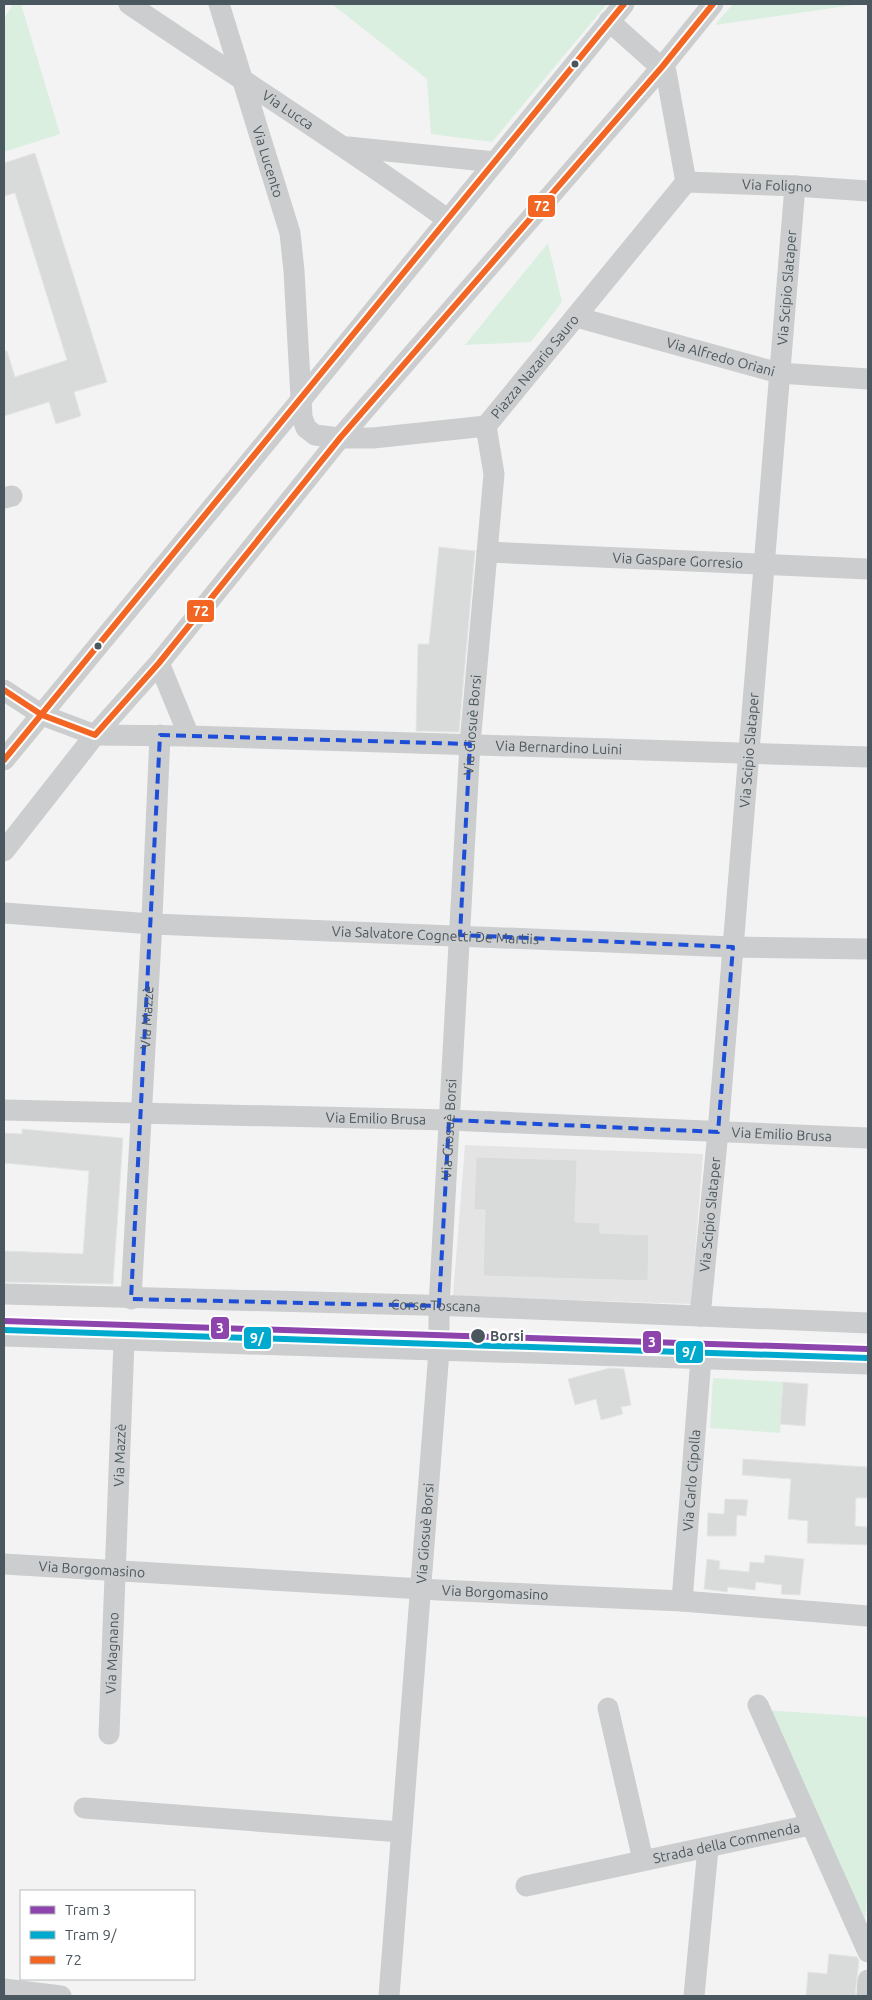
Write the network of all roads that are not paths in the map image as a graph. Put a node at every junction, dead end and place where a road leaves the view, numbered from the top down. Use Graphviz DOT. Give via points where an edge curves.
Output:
graph roads {
  1 [pos="129,4"];
  2 [pos="219,4"];
  3 [pos="624,4"];
  4 [pos="713,4"];
  5 [pos="609,21"];
  6 [pos="662,67"];
  7 [pos="244,82"];
  8 [pos="346,146"];
  9 [pos="495,162"];
  10 [pos="686,182"];
  11 [pos="794,186"];
  12 [pos="868,192"];
  13 [pos="447,218"];
  14 [pos="290,233"];
  15 [pos="576,317"];
  16 [pos="780,373"];
  17 [pos="868,379"];
  18 [pos="300,401"];
  19 [pos="486,426"];
  20 [pos="340,438"];
  21 [pos="487,552"];
  22 [pos="764,563"];
  23 [pos="868,569"];
  24 [pos="159,663"];
  25 [pos="4,690"];
  26 [pos="42,715"];
  27 [pos="95,735"];
  28 [pos="160,735"];
  29 [pos="189,736"];
  30 [pos="470,744"];
  31 [pos="748,752"];
  32 [pos="868,757"];
  33 [pos="4,760"];
  34 [pos="4,851"];
  35 [pos="4,912"];
  36 [pos="152,924"];
  37 [pos="460,935"];
  38 [pos="733,946"];
  39 [pos="868,949"];
  40 [pos="4,1110"];
  41 [pos="140,1114"];
  42 [pos="449,1120"];
  43 [pos="718,1132"];
  44 [pos="868,1138"];
  45 [pos="4,1294"];
  46 [pos="130,1299"];
  47 [pos="439,1306"];
  48 [pos="700,1316"];
  49 [pos="868,1323"];
  50 [pos="4,1336"];
  51 [pos="124,1340"];
  52 [pos="439,1351"];
  53 [pos="701,1358"];
  54 [pos="868,1364"];
  55 [pos="4,1564"];
  56 [pos="117,1570"];
  57 [pos="420,1589"];
  58 [pos="682,1601"];
  59 [pos="868,1616"];
  60 [pos="758,1705"];
  61 [pos="608,1708"];
  62 [pos="109,1734"];
  63 [pos="84,1808"];
  64 [pos="810,1825"];
  65 [pos="401,1832"];
  66 [pos="708,1848"];
  67 [pos="643,1860"];
  68 [pos="526,1886"];
  69 [pos="868,1952"];
  70 [pos="868,1980"];
  71 [pos="4,1989"];
  72 [pos="19,1994"];
  73 [pos="61,1996"];
  74 [pos="389,1996"];
  75 [pos="694,1996"];
  76 [pos="868,1996"];
  1 -- 7 [label="street, Via Lucca"];
  2 -- 7 [label="street, Via Lucento"];
  3 -- 5 [label="street"];
  4 -- 6 [label="street"];
  5 -- 6 [label="street"];
  5 -- 9 [label="street"];
  6 -- 10 [label="street" via="666,72"];
  6 -- 20 [label="street"];
  7 -- 8 [label="street, Via Lucca"];
  7 -- 14 [label="street, Via Lucento"];
  8 -- 9 [label="street"];
  8 -- 13 [label="street, Via Lucca"];
  9 -- 13 [label="street"];
  10 -- 11 [label="street, Via Foligno"];
  10 -- 15 [label="street, Piazza Nazario Sauro"];
  11 -- 12 [label="street, Via Foligno"];
  11 -- 16 [label="street, Via Scipio Slataper"];
  13 -- 18 [label="street"];
  14 -- 18 [label="street, Piazza Nazario Sauro"];
  15 -- 16 [label="street, Via Alfredo Oriani"];
  15 -- 19 [label="street, Piazza Nazario Sauro"];
  16 -- 17 [label="street, Via Alfredo Oriani"];
  16 -- 22 [label="street, Via Scipio Slataper"];
  18 -- 20 [label="street, Piazza Nazario Sauro" via="306,428 315,435"];
  18 -- 26 [label="street"];
  19 -- 20 [label="street, Piazza Nazario Sauro" via="373,438"];
  19 -- 21 [label="street, Via Giosuè Borsi" via="494,474"];
  20 -- 24 [label="street"];
  21 -- 22 [label="street, Via Gaspare Gorresio"];
  21 -- 30 [label="street, Via Giosuè Borsi"];
  22 -- 23 [label="street, Via Gaspare Gorresio"];
  22 -- 31 [label="street, Via Scipio Slataper"];
  24 -- 27 [label="street"];
  24 -- 29 [label="street"];
  25 -- 26 [label="street, Via Bernardino Luini"];
  26 -- 27 [label="street, Via Bernardino Luini"];
  26 -- 33 [label="street"];
  27 -- 28 [label="street, Via Bernardino Luini"];
  27 -- 34 [label="street"];
  28 -- 29 [label="street, Via Bernardino Luini"];
  28 -- 36 [label="street, Via Mazzè"];
  29 -- 30 [label="street, Via Bernardino Luini"];
  30 -- 31 [label="street, Via Bernardino Luini"];
  30 -- 37 [label="street, Via Giosuè Borsi"];
  31 -- 32 [label="street, Via Bernardino Luini"];
  31 -- 38 [label="street, Via Scipio Slataper"];
  35 -- 36 [label="street, Via Salvatore Cognetti De Martiis"];
  36 -- 37 [label="street, Via Salvatore Cognetti De Martiis"];
  36 -- 41 [label="street, Via Mazzè"];
  37 -- 38 [label="street, Via Salvatore Cognetti De Martiis"];
  37 -- 42 [label="street, Via Giosuè Borsi"];
  38 -- 39 [label="street, Via Salvatore Cognetti De Martiis"];
  38 -- 43 [label="street, Via Scipio Slataper"];
  40 -- 41 [label="street, Via Emilio Brusa"];
  41 -- 42 [label="street, Via Emilio Brusa"];
  41 -- 46 [label="street, Via Mazzè"];
  42 -- 43 [label="street, Via Emilio Brusa"];
  42 -- 47 [label="street, Via Giosuè Borsi"];
  43 -- 44 [label="street, Via Emilio Brusa"];
  43 -- 48 [label="street, Via Scipio Slataper"];
  45 -- 46 [label="street, Corso Toscana"];
  46 -- 47 [label="street, Corso Toscana"];
  47 -- 48 [label="street, Corso Toscana"];
  47 -- 52 [label="street, Via Giosuè Borsi"];
  48 -- 49 [label="street, Corso Toscana"];
  50 -- 51 [label="street"];
  51 -- 52 [label="street"];
  51 -- 56 [label="street, Via Mazzè"];
  52 -- 53 [label="street"];
  52 -- 57 [label="street, Via Giosuè Borsi"];
  53 -- 54 [label="street"];
  53 -- 58 [label="street, Via Carlo Cipolla"];
  55 -- 56 [label="street, Via Borgomasino"];
  56 -- 57 [label="street, Via Borgomasino"];
  56 -- 62 [label="street, Via Magnano"];
  57 -- 58 [label="street, Via Borgomasino"];
  57 -- 65 [label="street, Via Giosuè Borsi"];
  58 -- 59 [label="street, Via Borgomasino"];
  60 -- 64 [label="street, Strada della Commenda"];
  61 -- 67 [label="street, Strada della Commenda"];
  63 -- 65 [label="street"];
  64 -- 66 [label="street, Strada della Commenda"];
  64 -- 69 [label="street, Strada della Commenda"];
  65 -- 74 [label="street, Via Giosuè Borsi"];
  66 -- 67 [label="street, Strada della Commenda"];
  66 -- 75 [label="street"];
  67 -- 68 [label="street, Strada della Commenda"];
  70 -- 76 [label="street"];
  71 -- 72 [label="street"];
  72 -- 73 [label="street"];
}
